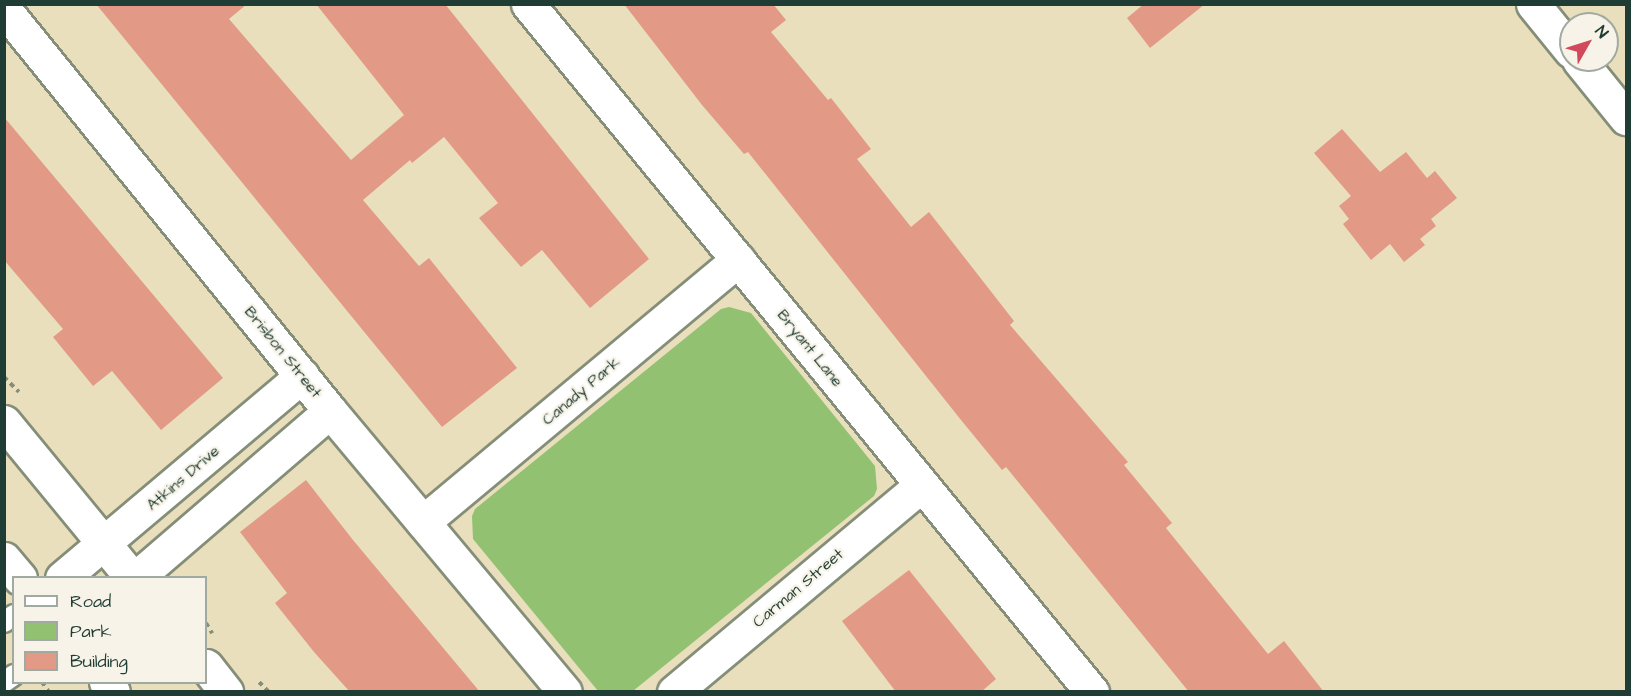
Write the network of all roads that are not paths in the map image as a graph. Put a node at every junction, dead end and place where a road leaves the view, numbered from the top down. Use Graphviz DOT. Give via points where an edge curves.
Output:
graph roads {
  1 [pos="528,4"];
  2 [pos="1533,4"];
  3 [pos="4,9"];
  4 [pos="1559,36"];
  5 [pos="1589,72"];
  6 [pos="1626,118"];
  7 [pos="738,260"];
  8 [pos="302,376"];
  9 [pos="330,411"];
  10 [pos="4,422"];
  11 [pos="922,485"];
  12 [pos="423,522"];
  13 [pos="106,544"];
  14 [pos="4,559"];
  15 [pos="18,576"];
  16 [pos="65,576"];
  17 [pos="132,576"];
  18 [pos="136,576"];
  19 [pos="207,667"];
  20 [pos="226,692"];
  21 [pos="565,692"];
  22 [pos="674,692"];
  23 [pos="1092,692"];
  1 -- 7 [label="street, Bryant Lane"];
  2 -- 4 [label="street"];
  3 -- 8 [label="street, Brisbon Street"];
  5 -- 6 [label="street"];
  7 -- 11 [label="street, Bryant Lane"];
  7 -- 12 [label="street, Canady Park"];
  8 -- 9 [label="street, Brisbon Street"];
  8 -- 13 [label="street, Atkins Drive"];
  9 -- 12 [label="street, Brisbon Street"];
  9 -- 18 [label="street"];
  10 -- 13 [label="street"];
  11 -- 22 [label="street, Carman Street"];
  11 -- 23 [label="street, Bryant Lane"];
  12 -- 21 [label="street, Brisbon Street"];
  13 -- 16 [label="street, Atkins Drive"];
  13 -- 17 [label="street"];
  14 -- 15 [label="street"];
  19 -- 20 [label="street"];
}
